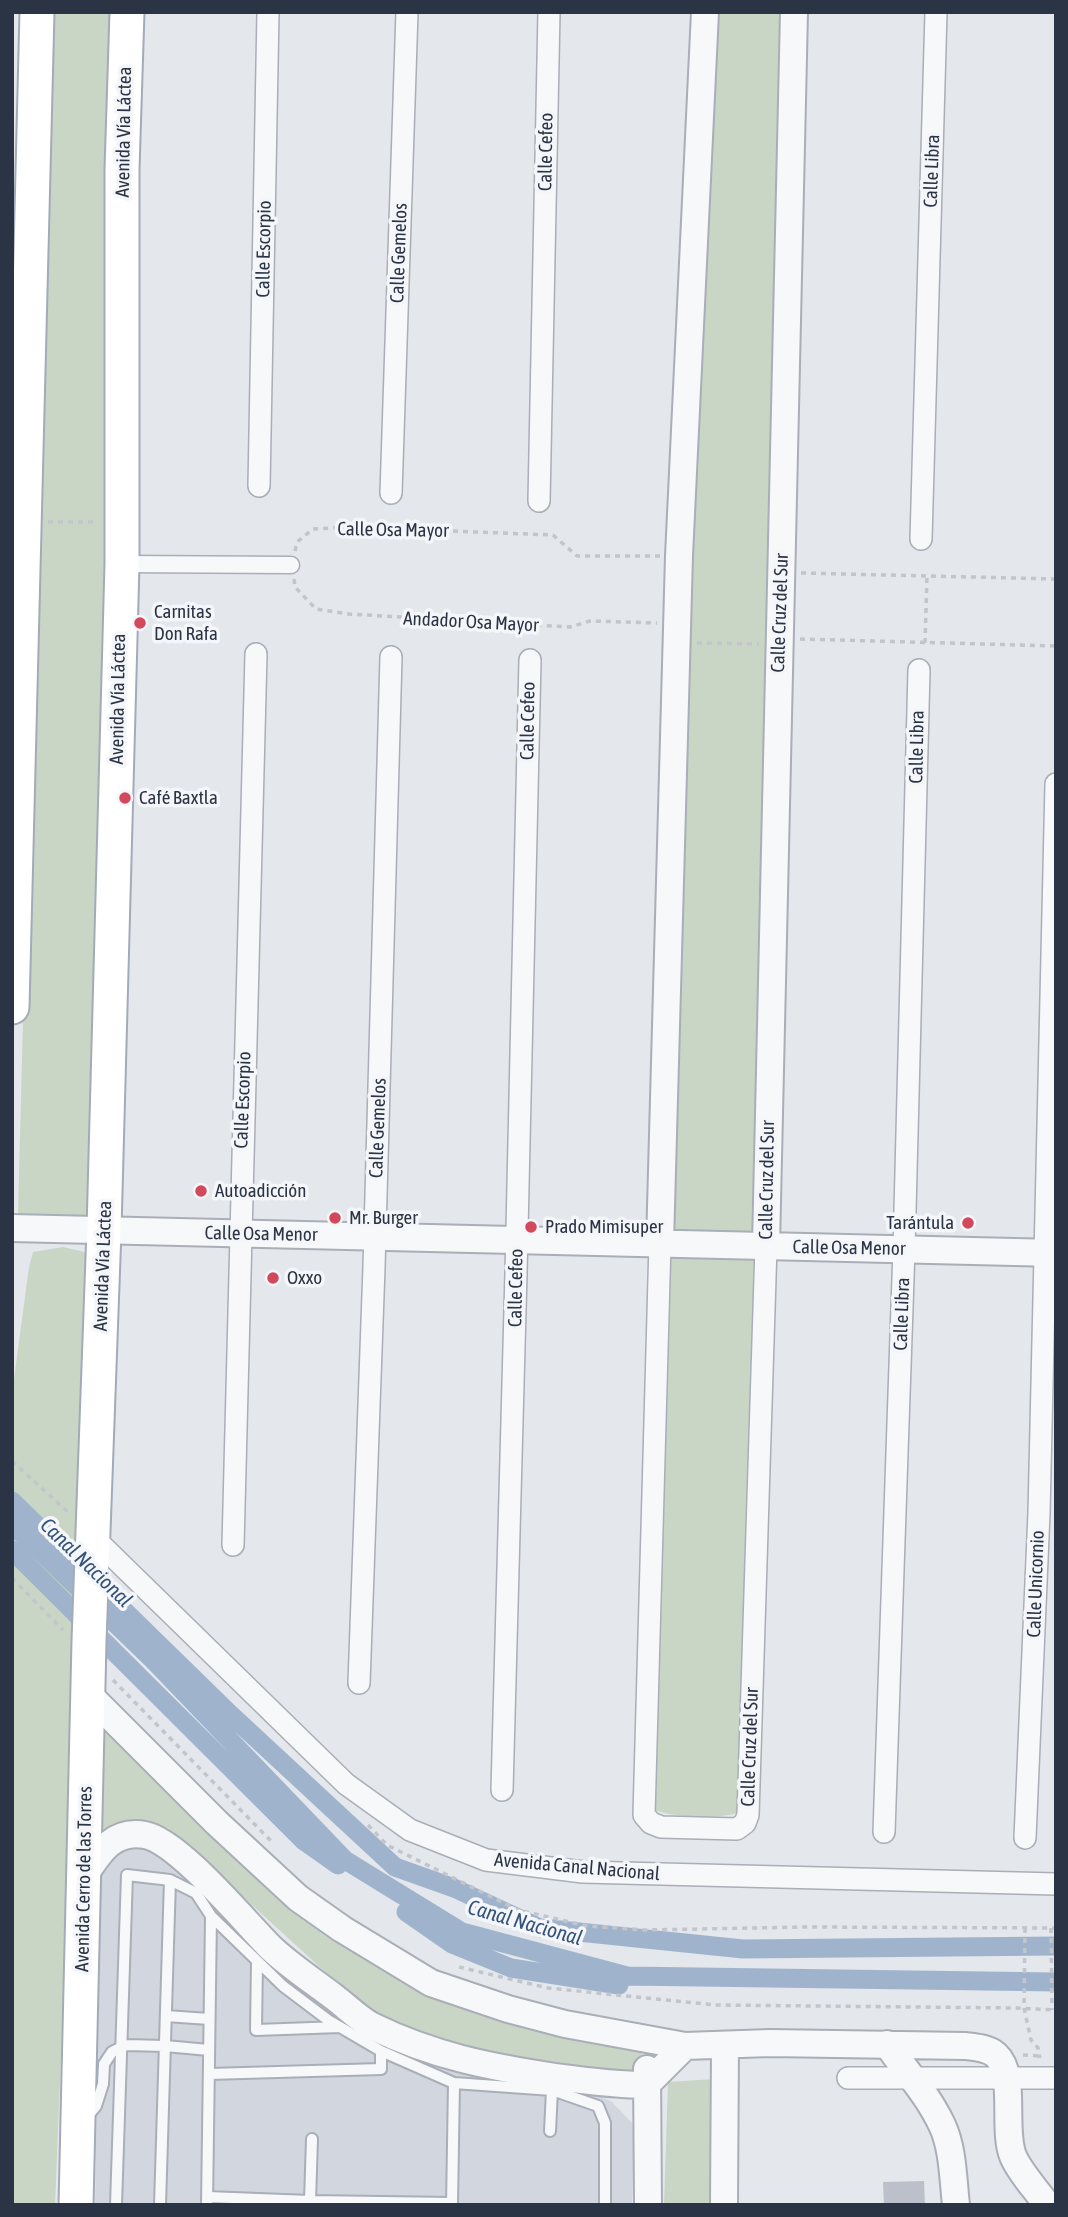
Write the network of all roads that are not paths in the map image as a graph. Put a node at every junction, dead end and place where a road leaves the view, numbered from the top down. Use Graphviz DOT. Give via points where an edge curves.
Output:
graph roads {
  1 [pos="37,12"];
  2 [pos="127,12"];
  3 [pos="268,12"];
  4 [pos="407,12"];
  5 [pos="549,12"];
  6 [pos="705,12"];
  7 [pos="794,12"];
  8 [pos="936,12"];
  9 [pos="259,486"];
  10 [pos="391,493"];
  11 [pos="539,502"];
  12 [pos="921,539"];
  13 [pos="122,564"];
  14 [pos="291,565"];
  15 [pos="256,654"];
  16 [pos="391,657"];
  17 [pos="530,660"];
  18 [pos="919,670"];
  19 [pos="1056,784"];
  20 [pos="12,1007"];
  21 [pos="12,1228"];
  22 [pos="104,1230"];
  23 [pos="240,1233"];
  24 [pos="375,1237"];
  25 [pos="517,1240"];
  26 [pos="660,1243"];
  27 [pos="766,1246"];
  28 [pos="904,1249"];
  29 [pos="1051,1253"];
  30 [pos="93,1545"];
  31 [pos="233,1545"];
  32 [pos="359,1683"];
  33 [pos="88,1694"];
  34 [pos="502,1790"];
  35 [pos="884,1832"];
  36 [pos="1025,1838"];
  37 [pos="84,1876"];
  38 [pos="170,1880"];
  39 [pos="1056,1884"];
  40 [pos="211,1916"];
  41 [pos="257,1961"];
  42 [pos="166,2016"];
  43 [pos="209,2019"];
  44 [pos="340,2027"];
  45 [pos="648,2039"];
  46 [pos="887,2044"];
  47 [pos="165,2046"];
  48 [pos="685,2046"];
  49 [pos="725,2046"];
  50 [pos="120,2048"];
  51 [pos="209,2050"];
  52 [pos="381,2051"];
  53 [pos="209,2074"];
  54 [pos="848,2078"];
  55 [pos="1007,2078"];
  56 [pos="1049,2078"];
  57 [pos="911,2079"];
  58 [pos="454,2083"];
  59 [pos="646,2085"];
  60 [pos="552,2090"];
  61 [pos="78,2129"];
  62 [pos="550,2131"];
  63 [pos="312,2139"];
  64 [pos="207,2201"];
  65 [pos="236,2202"];
  66 [pos="310,2202"];
  67 [pos="406,2204"];
  68 [pos="452,2204"];
  69 [pos="76,2205"];
  70 [pos="116,2205"];
  71 [pos="160,2205"];
  72 [pos="604,2205"];
  73 [pos="648,2205"];
  74 [pos="724,2205"];
  75 [pos="956,2205"];
  76 [pos="1047,2205"];
  1 -- 20 [label="main road"];
  2 -- 13 [label="main road, Avenida Vía Láctea" via="122,169"];
  3 -- 9 [label="street, Calle Escorpio"];
  4 -- 10 [label="street, Calle Gemelos"];
  5 -- 11 [label="street, Calle Cefeo"];
  6 -- 26 [label="street, Calle Cruz del Sur" via="679,556"];
  7 -- 27 [label="street, Calle Cruz del Sur"];
  8 -- 12 [label="street, Calle Libra"];
  13 -- 14 [label="street"];
  13 -- 22 [label="main road, Avenida Vía Láctea"];
  15 -- 23 [label="street, Calle Escorpio"];
  16 -- 24 [label="street, Calle Gemelos"];
  17 -- 25 [label="street, Calle Cefeo"];
  18 -- 28 [label="street, Calle Libra"];
  19 -- 29 [label="street, Calle Unicornio"];
  21 -- 22 [label="street, Calle Osa Menor"];
  22 -- 23 [label="street, Calle Osa Menor"];
  22 -- 30 [label="main road, Avenida Vía Láctea"];
  23 -- 24 [label="street, Calle Osa Menor"];
  23 -- 31 [label="street, Calle Escorpio"];
  24 -- 25 [label="street, Calle Osa Menor"];
  24 -- 32 [label="street, Calle Gemelos"];
  25 -- 26 [label="street, Calle Osa Menor"];
  25 -- 34 [label="street, Calle Cefeo"];
  26 -- 27 [label="street, Calle Osa Menor"];
  26 -- 27 [label="street, Calle Cruz del Sur" via="644,1815 661,1827 737,1829 748,1815"];
  27 -- 28 [label="street, Calle Osa Menor"];
  28 -- 29 [label="street, Calle Osa Menor"];
  28 -- 35 [label="street, Calle Libra"];
  29 -- 36 [label="street, Calle Unicornio"];
  30 -- 33 [label="main road, Avenida Cerro de las Torres"];
  30 -- 39 [label="street, Avenida Canal Nacional" via="346,1784 411,1830 486,1860 583,1872"];
  33 -- 37 [label="main road, Avenida Cerro de las Torres"];
  33 -- 45 [label="street" via="298,1898 342,1929 431,1983 553,2021"];
  37 -- 59 [label="street" via="113,1839 145,1835 162,1841 274,1950 370,2025 452,2058 495,2068"];
  37 -- 61 [label="main road, Avenida Cerro de las Torres"];
  38 -- 40 [label="lane" via="196,1893"];
  38 -- 42 [label="lane"];
  38 -- 50 [label="lane" via="127,1875"];
  40 -- 41 [label="lane"];
  40 -- 43 [label="lane"];
  41 -- 44 [label="lane"];
  41 -- 44 [label="lane" via="256,2030"];
  42 -- 43 [label="lane"];
  42 -- 47 [label="lane"];
  43 -- 51 [label="lane"];
  44 -- 52 [label="lane"];
  45 -- 48 [label="street"];
  45 -- 59 [label="street"];
  46 -- 49 [label="street"];
  46 -- 55 [label="street" via="984,2049 997,2055"];
  46 -- 57 [label="street"];
  47 -- 50 [label="lane"];
  47 -- 51 [label="lane"];
  47 -- 71 [label="lane"];
  48 -- 49 [label="street"];
  48 -- 59 [label="street"];
  49 -- 74 [label="street"];
  50 -- 61 [label="lane" via="104,2064 96,2106"];
  50 -- 70 [label="lane"];
  51 -- 53 [label="lane"];
  52 -- 53 [label="lane" via="381,2068"];
  52 -- 58 [label="lane"];
  53 -- 64 [label="lane"];
  54 -- 57 [label="street"];
  55 -- 56 [label="street"];
  55 -- 57 [label="street"];
  55 -- 76 [label="street" via="1007,2129 1013,2155"];
  57 -- 75 [label="street" via="943,2127"];
  58 -- 60 [label="lane"];
  58 -- 68 [label="lane"];
  59 -- 73 [label="street"];
  60 -- 62 [label="lane"];
  60 -- 72 [label="lane" via="598,2106 605,2123"];
  61 -- 69 [label="main road, Avenida Cerro de las Torres"];
  63 -- 66 [label="lane"];
  64 -- 65 [label="lane"];
  65 -- 66 [label="lane"];
  66 -- 67 [label="lane"];
  67 -- 68 [label="lane"];
}
